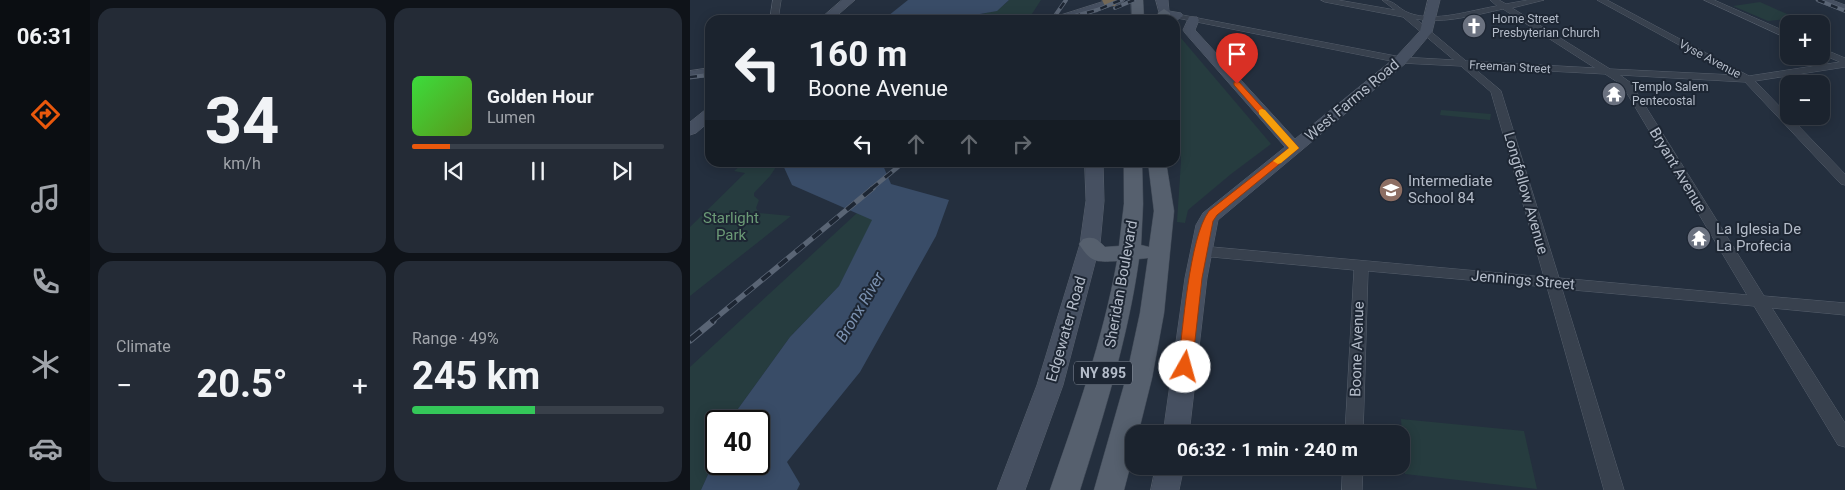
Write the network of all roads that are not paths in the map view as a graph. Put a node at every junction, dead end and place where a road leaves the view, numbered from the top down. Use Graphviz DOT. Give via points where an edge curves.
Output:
graph roads {
  1 [pos="777,0"];
  2 [pos="849,0"];
  3 [pos="1137,0"];
  4 [pos="1162,0"];
  5 [pos="1325,0"];
  6 [pos="1386,0"];
  7 [pos="1434,0"];
  8 [pos="1494,0"];
  9 [pos="1540,0"];
  10 [pos="1601,0"];
  11 [pos="1708,0"];
  12 [pos="1822,0"];
  13 [pos="1115,1"];
  14 [pos="1505,6"];
  15 [pos="1845,9"];
  16 [pos="1405,14"];
  17 [pos="775,15"];
  18 [pos="831,15"];
  19 [pos="1087,15"];
  20 [pos="1124,15"];
  21 [pos="1138,15"];
  22 [pos="1164,15"];
  23 [pos="1180,17"];
  24 [pos="1193,20"];
  25 [pos="1428,25"];
  26 [pos="1780,32"];
  27 [pos="1830,55"];
  28 [pos="1401,60"];
  29 [pos="1845,62"];
  30 [pos="1466,65"];
  31 [pos="705,73"];
  32 [pos="1611,73"];
  33 [pos="690,75"];
  34 [pos="1748,79"];
  35 [pos="705,117"];
  36 [pos="690,130"];
  37 [pos="1294,148"];
  38 [pos="1094,167"];
  39 [pos="1133,167"];
  40 [pos="1158,167"];
  41 [pos="1170,167"];
  42 [pos="1845,181"];
  43 [pos="1164,210"];
  44 [pos="1090,244"];
  45 [pos="1201,251"];
  46 [pos="1159,252"];
  47 [pos="1128,253"];
  48 [pos="1361,265"];
  49 [pos="1553,282"];
  50 [pos="1760,302"];
  51 [pos="1845,309"];
  52 [pos="1177,425"];
  53 [pos="1354,425"];
  54 [pos="1845,439"];
  55 [pos="1168,475"];
  56 [pos="1352,475"];
  57 [pos="1011,490"];
  58 [pos="1066,490"];
  59 [pos="1109,490"];
  60 [pos="1165,490"];
  61 [pos="1352,490"];
  62 [pos="1614,490"];
  1 -- 17 [label="street"];
  2 -- 18 [label="street"];
  3 -- 21 [label="main road"];
  4 -- 22 [label="street"];
  5 -- 16 [label="street"];
  6 -- 16 [label="street, Longfellow Avenue"];
  7 -- 25 [label="street, West Farms Road"];
  8 -- 14 [label="street, Bryant Avenue"];
  9 -- 14 [label="street"];
  10 -- 34 [label="street, Vyse Avenue"];
  11 -- 26 [label="street"];
  12 -- 15 [label="street"];
  13 -- 19 [label="street"];
  13 -- 20 [label="main road"];
  14 -- 25 [label="street"];
  14 -- 32 [label="street, Bryant Avenue"];
  16 -- 25 [label="street, Longfellow Avenue"];
  16 -- 25 [label="street"];
  23 -- 24 [label="street, Freeman Street"];
  24 -- 28 [label="street, Freeman Street"];
  24 -- 37 [label="street" via="1189,30"];
  25 -- 28 [label="street, West Farms Road"];
  25 -- 30 [label="street, Longfellow Avenue"];
  27 -- 29 [label="street"];
  28 -- 30 [label="street, Freeman Street"];
  28 -- 37 [label="street, West Farms Road"];
  29 -- 34 [label="street, Freeman Street"];
  30 -- 32 [label="street, Freeman Street"];
  30 -- 49 [label="street, Longfellow Avenue" via="1497,94"];
  31 -- 33 [label="street"];
  32 -- 34 [label="street, Freeman Street"];
  32 -- 50 [label="street, Bryant Avenue" via="1626,83"];
  34 -- 42 [label="street, Vyse Avenue"];
  35 -- 36 [label="street"];
  37 -- 45 [label="street, West Farms Road" via="1210,217"];
  38 -- 44 [label="street, Edgewater Road" via="1095,201"];
  39 -- 47 [label="main road, Sheridan Boulevard / NY 895" via="1134,208"];
  40 -- 43 [label="main road, Sheridan Boulevard / NY 895"];
  41 -- 43 [label="main road"];
  43 -- 46 [label="main road, Sheridan Boulevard / NY 895"];
  44 -- 47 [label="main road" via="1099,255"];
  44 -- 57 [label="street, Edgewater Road" via="1050,385"];
  45 -- 48 [label="street, Jennings Street"];
  45 -- 52 [label="street, West Farms Road"];
  46 -- 47 [label="main road"];
  46 -- 59 [label="main road, Sheridan Boulevard / NY 895" via="1152,313 1139,378"];
  47 -- 58 [label="main road, Sheridan Boulevard / NY 895" via="1107,359"];
  48 -- 49 [label="street, Jennings Street"];
  48 -- 53 [label="street, Boone Avenue"];
  49 -- 50 [label="street, Jennings Street"];
  49 -- 62 [label="street, Longfellow Avenue"];
  50 -- 51 [label="street, Jennings Street"];
  50 -- 54 [label="street, Bryant Avenue"];
  55 -- 60 [label="street"];
  56 -- 61 [label="street"];
}
